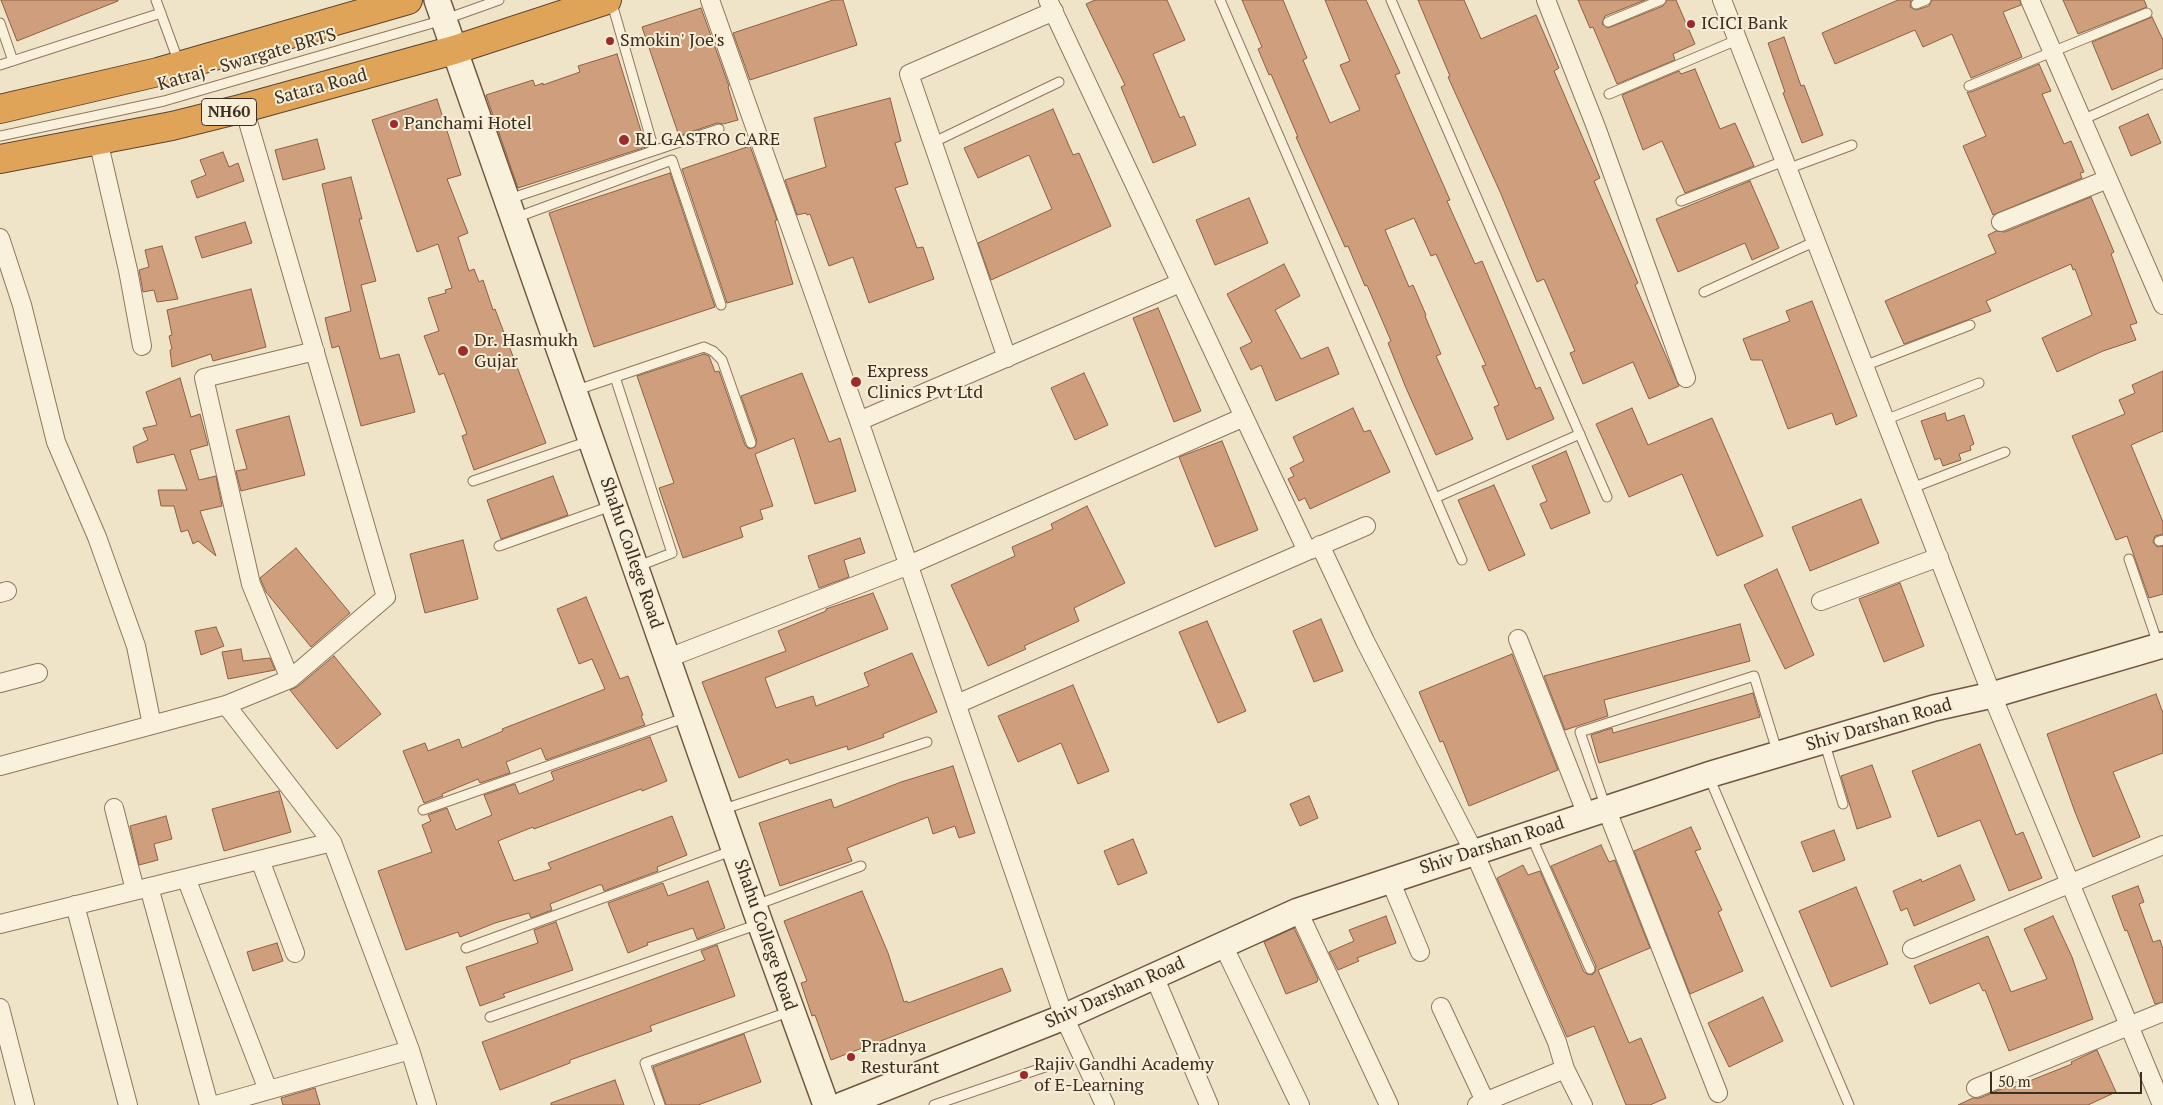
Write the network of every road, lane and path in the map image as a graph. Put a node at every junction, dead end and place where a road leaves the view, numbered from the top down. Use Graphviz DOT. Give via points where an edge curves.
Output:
graph roads {
  1 [pos="156,0"];
  2 [pos="408,0"];
  3 [pos="499,0"];
  4 [pos="607,0"];
  5 [pos="611,0"];
  6 [pos="710,0"];
  7 [pos="1220,0"];
  8 [pos="1391,0"];
  9 [pos="1546,0"];
  10 [pos="1661,0"];
  11 [pos="1722,0"];
  12 [pos="1926,0"];
  13 [pos="2030,0"];
  14 [pos="1916,4"];
  15 [pos="1051,6"];
  16 [pos="440,10"];
  17 [pos="161,13"];
  18 [pos="2147,13"];
  19 [pos="1608,22"];
  20 [pos="0,23"];
  21 [pos="1737,40"];
  22 [pos="454,50"];
  23 [pos="2053,52"];
  24 [pos="13,61"];
  25 [pos="0,65"];
  26 [pos="179,66"];
  27 [pos="1059,82"];
  28 [pos="2162,84"];
  29 [pos="1969,86"];
  30 [pos="1609,94"];
  31 [pos="244,108"];
  32 [pos="0,109"];
  33 [pos="2082,120"];
  34 [pos="719,128"];
  35 [pos="0,136"];
  36 [pos="98,140"];
  37 [pos="932,143"];
  38 [pos="1852,144"];
  39 [pos="654,150"];
  40 [pos="0,159"];
  41 [pos="1786,165"];
  42 [pos="2108,179"];
  43 [pos="1681,202"];
  44 [pos="510,210"];
  45 [pos="2001,222"];
  46 [pos="0,238"];
  47 [pos="1816,241"];
  48 [pos="1180,283"];
  49 [pos="1704,292"];
  50 [pos="720,305"];
  51 [pos="2163,305"];
  52 [pos="1970,325"];
  53 [pos="142,346"];
  54 [pos="315,351"];
  55 [pos="1007,358"];
  56 [pos="1864,366"];
  57 [pos="615,377"];
  58 [pos="1686,378"];
  59 [pos="1979,383"];
  60 [pos="574,391"];
  61 [pos="1244,417"];
  62 [pos="1885,420"];
  63 [pos="859,421"];
  64 [pos="1580,434"];
  65 [pos="591,440"];
  66 [pos="751,443"];
  67 [pos="2005,452"];
  68 [pos="473,481"];
  69 [pos="1912,488"];
  70 [pos="1607,497"];
  71 [pos="1435,498"];
  72 [pos="614,505"];
  73 [pos="1366,526"];
  74 [pos="499,546"];
  75 [pos="1313,548"];
  76 [pos="1939,558"];
  77 [pos="2129,558"];
  78 [pos="1462,560"];
  79 [pos="909,564"];
  80 [pos="636,567"];
  81 [pos="1821,601"];
  82 [pos="1518,639"];
  83 [pos="2161,646"];
  84 [pos="668,658"];
  85 [pos="38,673"];
  86 [pos="290,679"];
  87 [pos="0,683"];
  88 [pos="1992,695"];
  89 [pos="957,704"];
  90 [pos="226,705"];
  91 [pos="688,716"];
  92 [pos="152,725"];
  93 [pos="1824,741"];
  94 [pos="927,742"];
  95 [pos="1778,754"];
  96 [pos="0,766"];
  97 [pos="1708,775"];
  98 [pos="1844,804"];
  99 [pos="114,808"];
  100 [pos="424,810"];
  101 [pos="721,810"];
  102 [pos="1597,812"];
  103 [pos="1530,834"];
  104 [pos="332,842"];
  105 [pos="2163,845"];
  106 [pos="735,849"];
  107 [pos="1474,852"];
  108 [pos="260,860"];
  109 [pos="861,866"];
  110 [pos="186,878"];
  111 [pos="1390,880"];
  112 [pos="2070,883"];
  113 [pos="142,889"];
  114 [pos="75,905"];
  115 [pos="1298,911"];
  116 [pos="757,914"];
  117 [pos="0,924"];
  118 [pos="1223,945"];
  119 [pos="466,948"];
  120 [pos="1912,949"];
  121 [pos="295,952"];
  122 [pos="1420,952"];
  123 [pos="1590,969"];
  124 [pos="1154,976"];
  125 [pos="1441,1007"];
  126 [pos="0,1008"];
  127 [pos="792,1011"];
  128 [pos="2163,1012"];
  129 [pos="490,1017"];
  130 [pos="1064,1017"];
  131 [pos="2129,1026"];
  132 [pos="410,1050"];
  133 [pos="1045,1066"];
  134 [pos="1565,1069"];
  135 [pos="1976,1088"];
  136 [pos="268,1090"];
  137 [pos="1718,1093"];
  138 [pos="1481,1103"];
  139 [pos="25,1105"];
  140 [pos="128,1105"];
  141 [pos="209,1105"];
  142 [pos="216,1105"];
  143 [pos="427,1105"];
  144 [pos="660,1105"];
  145 [pos="826,1105"];
  146 [pos="842,1105"];
  147 [pos="934,1105"];
  148 [pos="1105,1105"];
  149 [pos="1209,1105"];
  150 [pos="1300,1105"];
  151 [pos="1389,1105"];
  152 [pos="1583,1105"];
  153 [pos="1849,1105"];
  154 [pos="2162,1105"];
  1 -- 17 [label="lane"];
  2 -- 26 [label="highway"];
  3 -- 16 [label="lane, Katraj - Swargate BRTS"];
  4 -- 22 [label="highway, Satara Road / NH60"];
  5 -- 39 [label="lane"];
  6 -- 63 [label="street"];
  7 -- 71 [label="lane"];
  8 -- 64 [label="lane"];
  9 -- 58 [label="street" via="1596,127"];
  10 -- 19 [label="lane"];
  11 -- 21 [label="street"];
  12 -- 14 [label="lane"];
  13 -- 23 [label="street"];
  15 -- 37 [label="street" via="909,74"];
  15 -- 48 [label="street"];
  16 -- 22 [label="street, Shahu College Road"];
  16 -- 35 [label="lane, Katraj - Swargate BRTS" via="164,101"];
  17 -- 24 [label="lane"];
  17 -- 26 [label="lane"];
  18 -- 23 [label="lane"];
  20 -- 24 [label="lane"];
  21 -- 30 [label="lane"];
  21 -- 41 [label="street"];
  22 -- 31 [label="highway, Satara Road / NH60"];
  22 -- 44 [label="street, Shahu College Road"];
  23 -- 29 [label="lane"];
  23 -- 33 [label="street"];
  24 -- 25 [label="lane"];
  26 -- 32 [label="highway"];
  27 -- 37 [label="lane"];
  28 -- 33 [label="lane"];
  31 -- 36 [label="highway, Satara Road / NH60"];
  31 -- 54 [label="street"];
  33 -- 42 [label="street"];
  34 -- 39 [label="lane"];
  36 -- 40 [label="highway, Satara Road / NH60"];
  36 -- 53 [label="street"];
  37 -- 55 [label="street"];
  38 -- 41 [label="lane"];
  39 -- 44 [label="lane"];
  41 -- 43 [label="lane"];
  41 -- 47 [label="street"];
  42 -- 45 [label="street"];
  42 -- 51 [label="street"];
  44 -- 50 [label="lane" via="672,160"];
  44 -- 60 [label="street, Shahu College Road"];
  46 -- 92 [label="street" via="22,305 56,442 97,537 136,646"];
  47 -- 49 [label="lane"];
  47 -- 56 [label="street"];
  48 -- 55 [label="street"];
  48 -- 61 [label="street"];
  52 -- 56 [label="lane"];
  54 -- 86 [label="street" via="386,597"];
  54 -- 86 [label="street" via="204,378 251,584"];
  55 -- 63 [label="street"];
  56 -- 62 [label="street"];
  57 -- 60 [label="lane"];
  57 -- 66 [label="lane" via="704,346 722,360"];
  57 -- 80 [label="lane" via="672,553"];
  59 -- 62 [label="lane"];
  60 -- 65 [label="street, Shahu College Road"];
  61 -- 75 [label="street"];
  61 -- 79 [label="street"];
  62 -- 69 [label="street"];
  63 -- 79 [label="street"];
  64 -- 70 [label="lane"];
  64 -- 71 [label="lane"];
  65 -- 68 [label="lane"];
  65 -- 72 [label="street, Shahu College Road"];
  67 -- 69 [label="lane"];
  69 -- 76 [label="street"];
  71 -- 78 [label="lane"];
  72 -- 74 [label="lane"];
  72 -- 80 [label="street, Shahu College Road"];
  73 -- 75 [label="street"];
  75 -- 89 [label="street"];
  75 -- 107 [label="street"];
  76 -- 81 [label="street"];
  76 -- 88 [label="street"];
  77 -- 83 [label="lane"];
  79 -- 84 [label="street"];
  79 -- 89 [label="street"];
  80 -- 84 [label="street, Shahu College Road"];
  82 -- 102 [label="street"];
  83 -- 88 [label="street, Shiv Darshan Road"];
  84 -- 91 [label="street, Shahu College Road"];
  85 -- 87 [label="street"];
  86 -- 90 [label="street"];
  88 -- 93 [label="street, Shiv Darshan Road" via="1934,708"];
  88 -- 112 [label="street"];
  89 -- 130 [label="street"];
  90 -- 92 [label="street"];
  90 -- 104 [label="street"];
  91 -- 100 [label="lane"];
  91 -- 101 [label="street, Shahu College Road"];
  92 -- 96 [label="street"];
  93 -- 95 [label="street, Shiv Darshan Road"];
  93 -- 98 [label="lane"];
  94 -- 101 [label="lane"];
  95 -- 97 [label="street, Shiv Darshan Road"];
  95 -- 102 [label="lane" via="1754,676 1580,732"];
  97 -- 102 [label="street, Shiv Darshan Road"];
  97 -- 153 [label="lane"];
  99 -- 113 [label="street"];
  101 -- 106 [label="street, Shahu College Road"];
  102 -- 103 [label="street, Shiv Darshan Road"];
  102 -- 137 [label="street"];
  103 -- 107 [label="street, Shiv Darshan Road"];
  103 -- 123 [label="lane"];
  104 -- 108 [label="street"];
  104 -- 132 [label="street"];
  105 -- 112 [label="street"];
  106 -- 116 [label="street, Shahu College Road"];
  106 -- 119 [label="lane"];
  107 -- 111 [label="street, Shiv Darshan Road"];
  107 -- 134 [label="street" via="1557,1042"];
  108 -- 110 [label="street"];
  108 -- 121 [label="street"];
  109 -- 116 [label="lane"];
  110 -- 113 [label="street"];
  110 -- 136 [label="street"];
  111 -- 115 [label="street, Shiv Darshan Road"];
  111 -- 122 [label="street"];
  112 -- 120 [label="street"];
  112 -- 131 [label="street"];
  113 -- 114 [label="street"];
  113 -- 141 [label="street"];
  114 -- 117 [label="street"];
  114 -- 140 [label="street"];
  115 -- 118 [label="street, Shiv Darshan Road"];
  115 -- 151 [label="street"];
  116 -- 127 [label="street, Shahu College Road"];
  116 -- 129 [label="lane"];
  118 -- 124 [label="street, Shiv Darshan Road"];
  118 -- 150 [label="street"];
  124 -- 130 [label="street, Shiv Darshan Road"];
  124 -- 149 [label="street"];
  125 -- 138 [label="street"];
  126 -- 139 [label="street"];
  127 -- 144 [label="lane" via="645,1063"];
  127 -- 145 [label="street, Shahu College Road"];
  128 -- 131 [label="street"];
  130 -- 146 [label="street, Shiv Darshan Road"];
  130 -- 148 [label="street"];
  131 -- 135 [label="street"];
  131 -- 154 [label="street"];
  132 -- 136 [label="street"];
  132 -- 143 [label="street"];
  133 -- 147 [label="lane"];
  134 -- 138 [label="street"];
  134 -- 152 [label="street"];
  136 -- 142 [label="street"];
}
